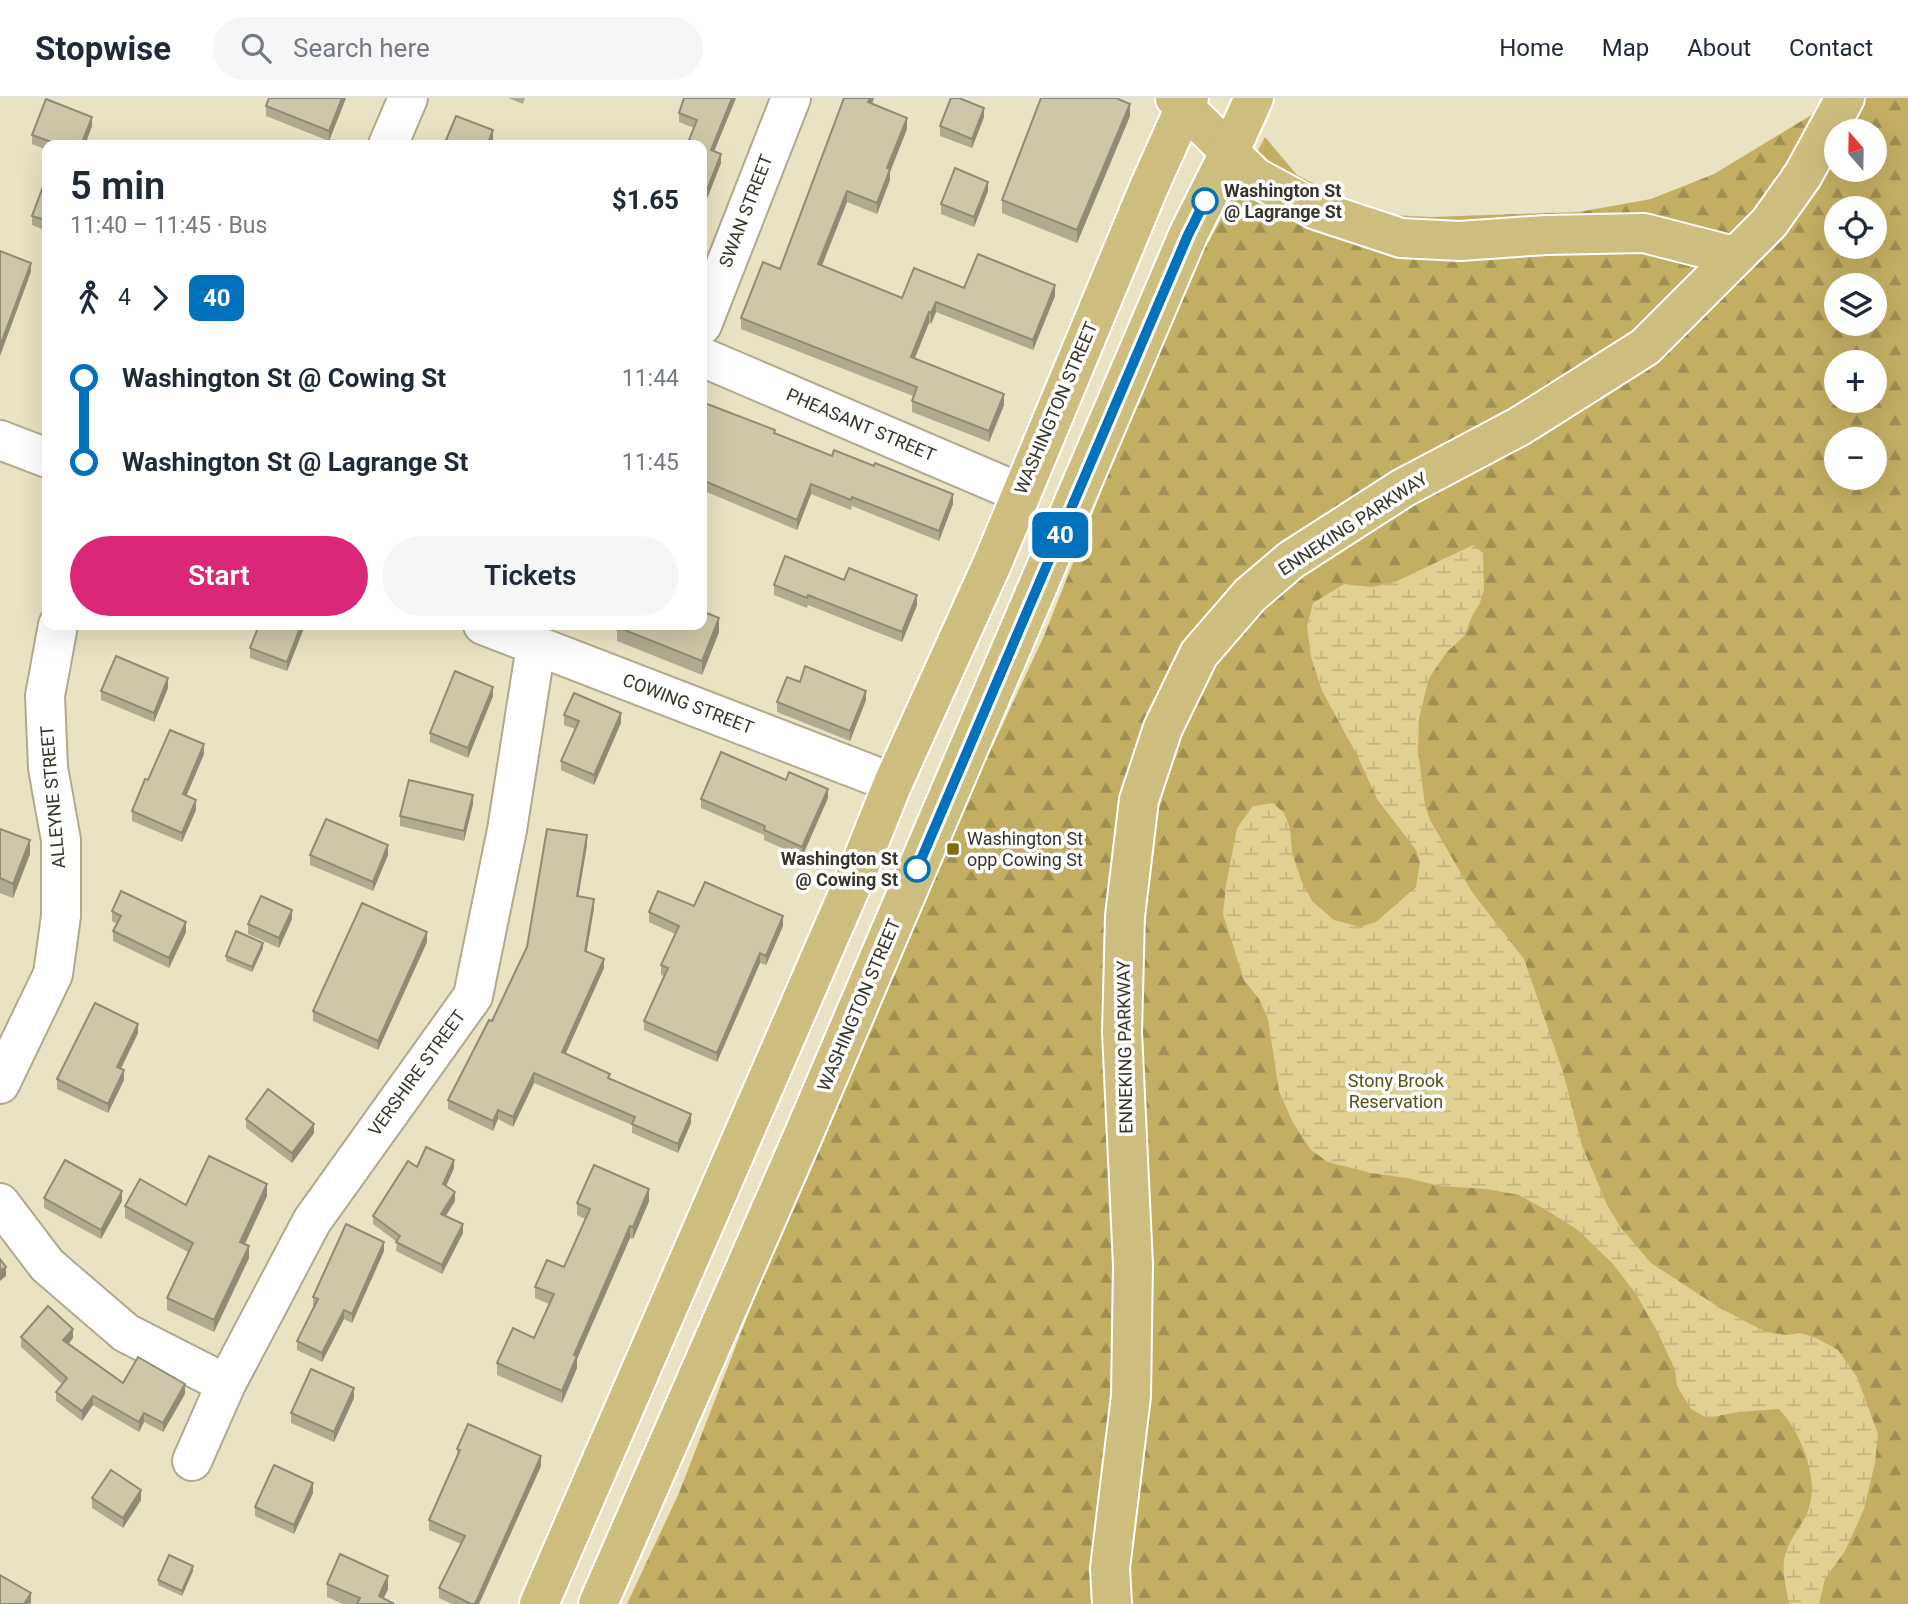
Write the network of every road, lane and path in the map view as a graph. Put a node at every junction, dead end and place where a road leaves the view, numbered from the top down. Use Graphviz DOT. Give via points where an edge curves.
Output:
graph roads {
  1 [pos="408,98"];
  2 [pos="791,98"];
  3 [pos="1254,98"];
  4 [pos="1845,98"];
  5 [pos="1183,101"];
  6 [pos="389,140"];
  7 [pos="1229,153"];
  8 [pos="1734,256"];
  9 [pos="707,312"];
  10 [pos="707,359"];
  11 [pos="0,440"];
  12 [pos="42,456"];
  13 [pos="1020,493"];
  14 [pos="57,630"];
  15 [pos="496,630"];
  16 [pos="536,646"];
  17 [pos="893,783"];
  18 [pos="0,1084"];
  19 [pos="0,1203"];
  20 [pos="226,1384"];
  21 [pos="192,1461"];
  22 [pos="539,1604"];
  23 [pos="598,1604"];
  24 [pos="1112,1604"];
  1 -- 6 [label="street"];
  2 -- 9 [label="street, SWAN STREET"];
  3 -- 7 [label="main road, WASHINGTON STREET"];
  4 -- 8 [label="main road, ENNEKING PARKWAY" via="1804,175 1769,223"];
  5 -- 7 [label="main road"];
  5 -- 13 [label="main road, WASHINGTON STREET"];
  7 -- 8 [label="main road" via="1255,177 1316,210 1401,238 1460,241 1644,233"];
  7 -- 23 [label="main road, WASHINGTON STREET" via="1188,235"];
  8 -- 24 [label="main road, ENNEKING PARKWAY" via="1644,347 1520,426 1403,488 1291,560 1250,595 1199,654 1163,728 1139,800 1125,916 1122,1032 1133,1265 1131,1396 1110,1568"];
  10 -- 13 [label="street, PHEASANT STREET"];
  11 -- 12 [label="street"];
  13 -- 17 [label="main road, WASHINGTON STREET"];
  14 -- 18 [label="street, ALLEYNE STREET" via="45,696 48,768 61,840 61,916 53,974"];
  15 -- 16 [label="street, COWING STREET"];
  16 -- 17 [label="street, COWING STREET"];
  16 -- 20 [label="street, VERSHIRE STREET" via="507,830 472,996 312,1221"];
  17 -- 22 [label="main road, WASHINGTON STREET"];
  19 -- 20 [label="street" via="47,1265 126,1333"];
  20 -- 21 [label="street, VERSHIRE STREET"];
}
